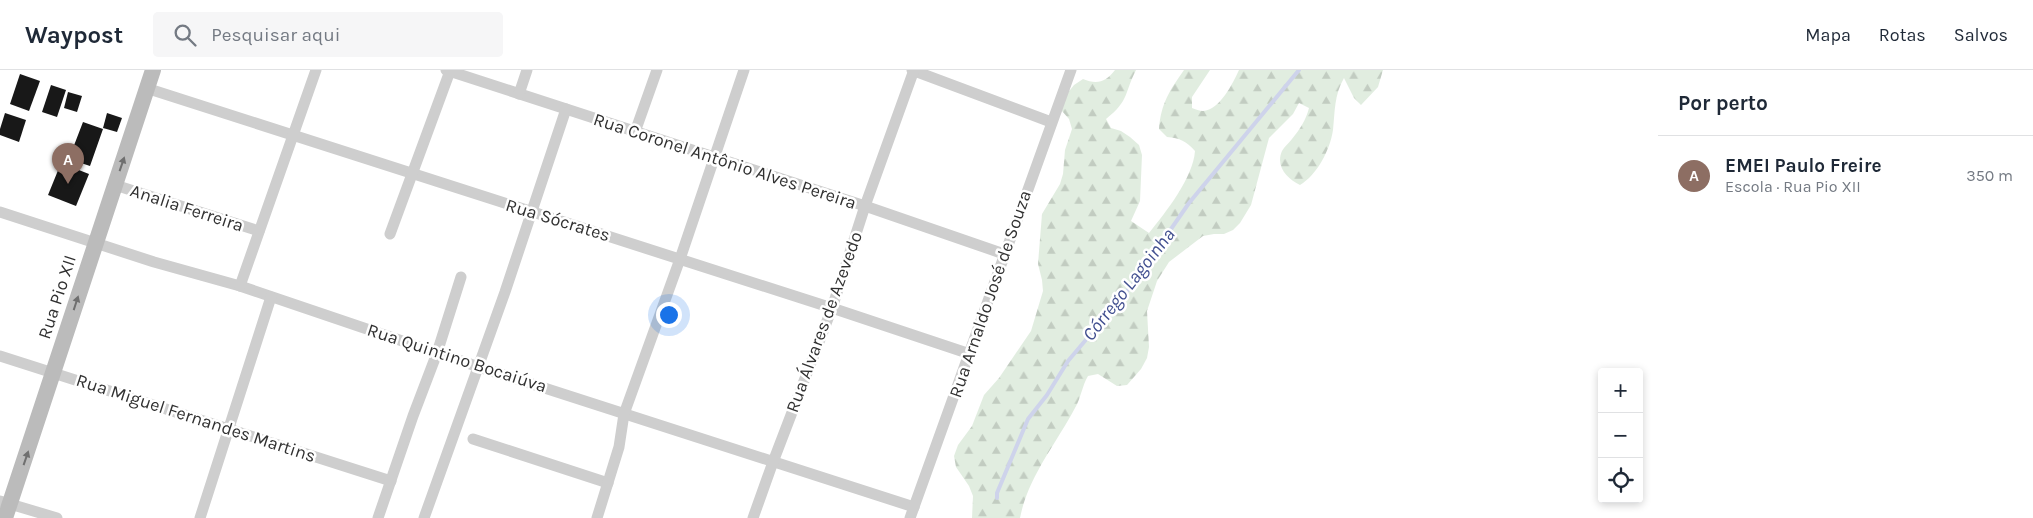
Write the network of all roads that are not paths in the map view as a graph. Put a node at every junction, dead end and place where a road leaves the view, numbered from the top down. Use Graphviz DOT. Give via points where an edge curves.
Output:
graph roads {
  1 [pos="153,70"];
  2 [pos="316,70"];
  3 [pos="448,70"];
  4 [pos="527,70"];
  5 [pos="657,70"];
  6 [pos="744,70"];
  7 [pos="913,70"];
  8 [pos="1071,70"];
  9 [pos="146,88"];
  10 [pos="518,94"];
  11 [pos="566,110"];
  12 [pos="1051,122"];
  13 [pos="636,132"];
  14 [pos="294,136"];
  15 [pos="715,156"];
  16 [pos="412,172"];
  17 [pos="115,185"];
  18 [pos="865,206"];
  19 [pos="0,212"];
  20 [pos="533,212"];
  21 [pos="259,231"];
  22 [pos="390,234"];
  23 [pos="95,244"];
  24 [pos="1004,254"];
  25 [pos="680,259"];
  26 [pos="461,277"];
  27 [pos="240,286"];
  28 [pos="271,297"];
  29 [pos="832,308"];
  30 [pos="437,353"];
  31 [pos="970,354"];
  32 [pos="0,356"];
  33 [pos="479,367"];
  34 [pos="54,373"];
  35 [pos="624,414"];
  36 [pos="230,429"];
  37 [pos="473,439"];
  38 [pos="773,462"];
  39 [pos="391,481"];
  40 [pos="608,483"];
  41 [pos="5,508"];
  42 [pos="912,513"];
  43 [pos="57,518"];
  44 [pos="200,518"];
  45 [pos="378,518"];
  46 [pos="424,518"];
  47 [pos="597,518"];
  48 [pos="753,518"];
  1 -- 9 [label="street, Rua Pio XII"];
  2 -- 14 [label="street"];
  3 -- 10 [label="street, Rua Coronel Antônio Alves Pereira"];
  3 -- 16 [label="street"];
  4 -- 10 [label="street"];
  5 -- 13 [label="street"];
  6 -- 15 [label="street"];
  7 -- 12 [label="street"];
  7 -- 18 [label="street, Rua Álvares de Azevedo"];
  8 -- 12 [label="street, Rua Arnaldo José de Souza"];
  9 -- 14 [label="street, Rua Sócrates"];
  17 -- 9 [label="street, Rua Pio XII, one-way"];
  10 -- 11 [label="street, Rua Coronel Antônio Alves Pereira"];
  11 -- 13 [label="street, Rua Coronel Antônio Alves Pereira"];
  11 -- 20 [label="street"];
  12 -- 24 [label="street, Rua Arnaldo José de Souza"];
  13 -- 15 [label="street, Rua Coronel Antônio Alves Pereira"];
  14 -- 16 [label="street, Rua Sócrates"];
  14 -- 21 [label="street"];
  15 -- 18 [label="street, Rua Coronel Antônio Alves Pereira"];
  15 -- 25 [label="street"];
  16 -- 20 [label="street, Rua Sócrates"];
  16 -- 22 [label="street"];
  17 -- 21 [label="street, Analia Ferreira"];
  17 -- 23 [label="street, Rua Pio XII"];
  18 -- 24 [label="street, Rua Coronel Antônio Alves Pereira"];
  18 -- 29 [label="street, Rua Álvares de Azevedo"];
  19 -- 23 [label="street, Rua Quintino Bocaiúva"];
  20 -- 25 [label="street, Rua Sócrates"];
  20 -- 33 [label="street"];
  21 -- 27 [label="street"];
  23 -- 27 [label="street, Rua Quintino Bocaiúva"];
  34 -- 23 [label="street, Rua Pio XII, one-way"];
  24 -- 31 [label="street, Rua Arnaldo José de Souza"];
  25 -- 29 [label="street, Rua Sócrates"];
  25 -- 35 [label="street"];
  26 -- 30 [label="street"];
  27 -- 28 [label="street, Rua Quintino Bocaiúva"];
  28 -- 30 [label="street, Rua Quintino Bocaiúva"];
  28 -- 36 [label="street"];
  29 -- 31 [label="street, Rua Sócrates"];
  29 -- 38 [label="street, Rua Álvares de Azevedo"];
  30 -- 33 [label="street, Rua Quintino Bocaiúva"];
  30 -- 39 [label="street"];
  31 -- 42 [label="street, Rua Arnaldo José de Souza"];
  32 -- 34 [label="street, Rua Miguel Fernandes Martins"];
  33 -- 35 [label="street, Rua Quintino Bocaiúva"];
  33 -- 46 [label="street"];
  34 -- 36 [label="street, Rua Miguel Fernandes Martins"];
  41 -- 34 [label="street, Rua Pio XII, one-way"];
  35 -- 38 [label="street, Rua Quintino Bocaiúva"];
  35 -- 40 [label="street"];
  36 -- 39 [label="street, Rua Miguel Fernandes Martins"];
  36 -- 44 [label="street"];
  37 -- 40 [label="street"];
  38 -- 42 [label="street, Rua Quintino Bocaiúva"];
  38 -- 48 [label="street, Rua Álvares de Azevedo"];
  39 -- 45 [label="street"];
  40 -- 47 [label="street"];
  41 -- 43 [label="street"];
}
